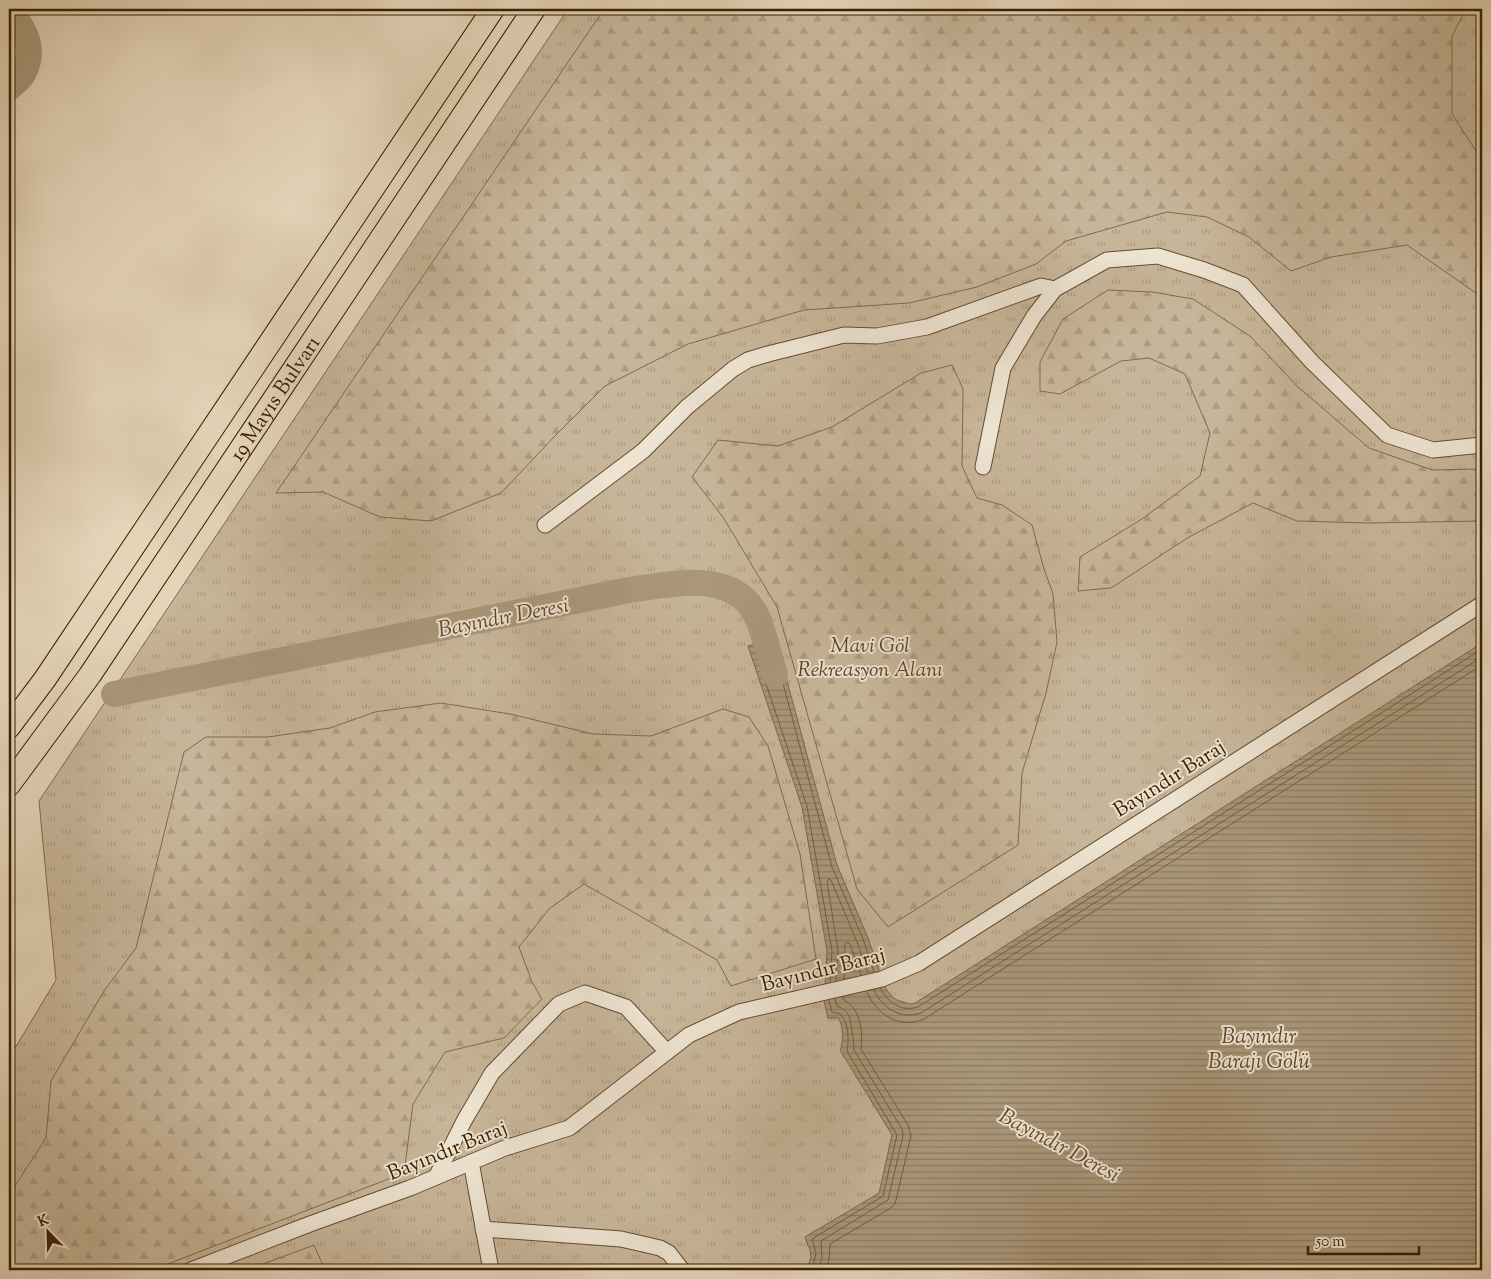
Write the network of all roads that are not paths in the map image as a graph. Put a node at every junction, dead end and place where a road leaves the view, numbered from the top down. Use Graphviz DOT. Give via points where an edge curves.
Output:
graph roads {
  1 [pos="493,9"];
  2 [pos="534,9"];
  3 [pos="1055,289"];
  4 [pos="1482,445"];
  5 [pos="982,467"];
  6 [pos="545,526"];
  7 [pos="1482,604"];
  8 [pos="9,727"];
  9 [pos="9,785"];
  10 [pos="667,1052"];
  11 [pos="471,1162"];
  12 [pos="436,1176"];
  13 [pos="483,1229"];
  14 [pos="191,1270"];
  15 [pos="490,1270"];
  16 [pos="682,1270"];
  1 -- 8 [label="highway, 19 Mayıs Bulvarı" via="51,670"];
  2 -- 9 [label="highway, 19 Mayıs Bulvarı" via="90,675"];
  3 -- 4 [label="lane" via="1107,260 1158,256 1204,270 1243,285 1312,362 1387,435 1433,450"];
  3 -- 5 [label="lane" via="1034,316 1003,368"];
  3 -- 6 [label="lane" via="1042,286 927,328 877,336 844,335 748,360 687,407 644,451"];
  7 -- 10 [label="lane, Bayındır Baraj" via="919,963 882,979 739,1012 689,1035"];
  10 -- 11 [label="lane, Bayındır Baraj" via="569,1128"];
  10 -- 12 [label="lane" via="626,1008 585,993 559,1004 492,1073"];
  11 -- 12 [label="lane, Bayındır Baraj"];
  11 -- 13 [label="lane"];
  12 -- 14 [label="lane, Bayındır Baraj"];
  13 -- 15 [label="lane"];
  13 -- 16 [label="lane" via="621,1239 660,1248"];
}
